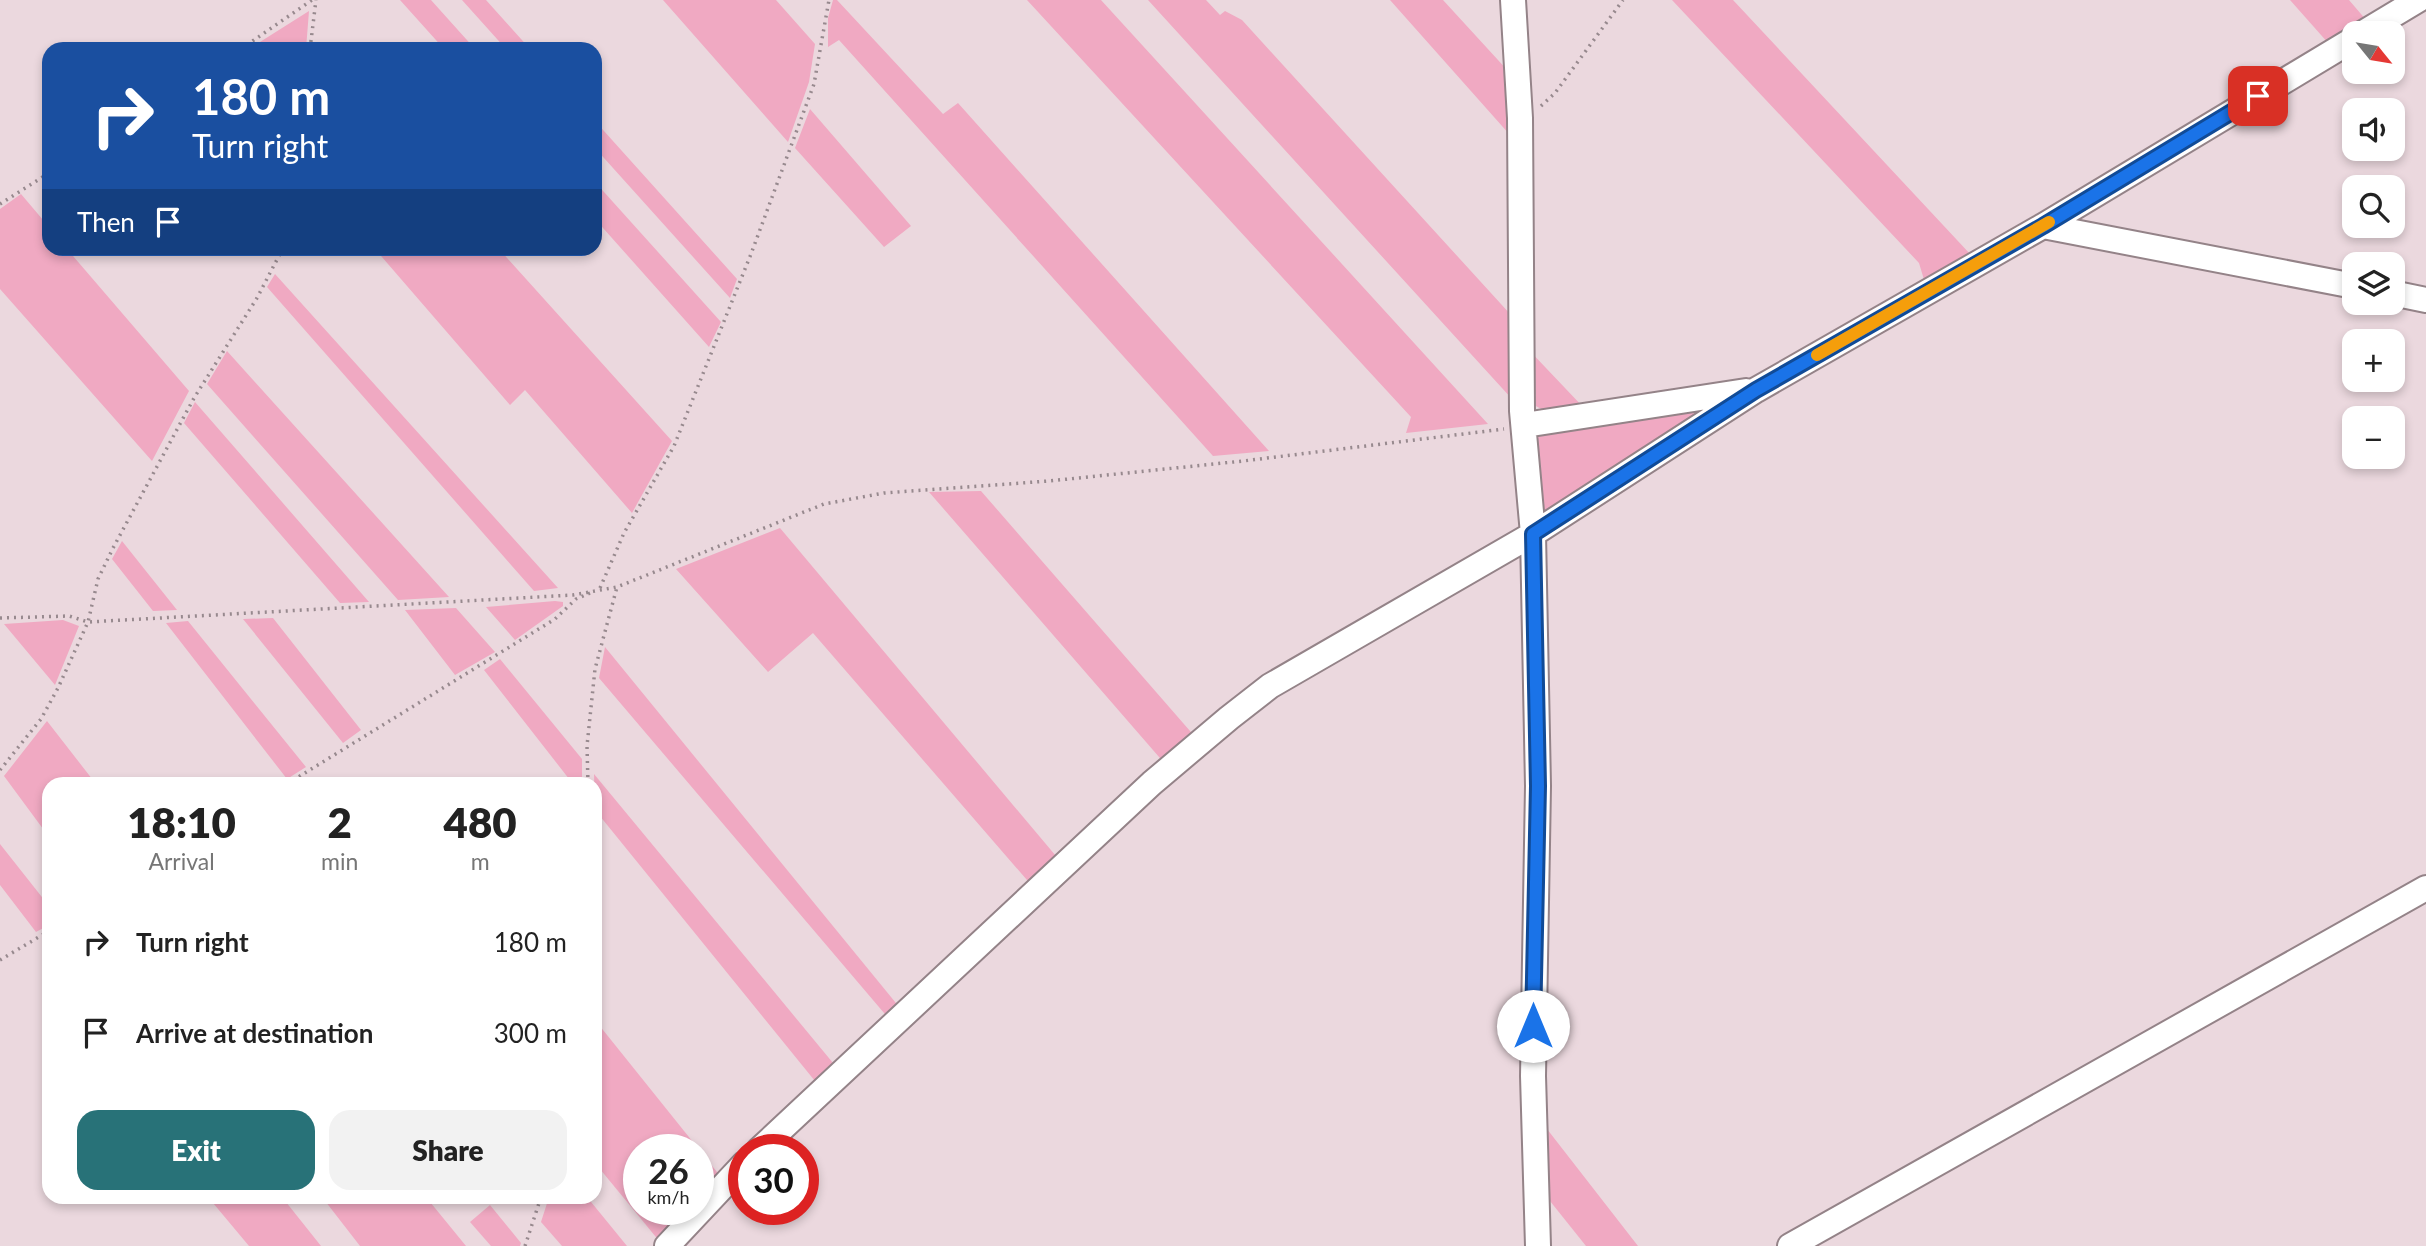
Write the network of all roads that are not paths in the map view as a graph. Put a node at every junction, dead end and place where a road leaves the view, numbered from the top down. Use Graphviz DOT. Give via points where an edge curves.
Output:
graph roads {
  1 [pos="1513,0"];
  2 [pos="2418,0"];
  3 [pos="2383,21"];
  4 [pos="2342,46"];
  5 [pos="2043,226"];
  6 [pos="2342,284"];
  7 [pos="2405,296"];
  8 [pos="2426,300"];
  9 [pos="1756,390"];
  10 [pos="1525,425"];
  11 [pos="1533,534"];
  12 [pos="2426,888"];
  13 [pos="776,1134"];
  14 [pos="728,1181"];
  15 [pos="667,1246"];
  16 [pos="1538,1246"];
  17 [pos="1790,1246"];
  1 -- 10 [label="street" via="1520,118"];
  2 -- 3 [label="street"];
  4 -- 5 [label="street"];
  5 -- 6 [label="street"];
  5 -- 9 [label="street"];
  7 -- 8 [label="street"];
  9 -- 10 [label="street"];
  9 -- 11 [label="street"];
  10 -- 11 [label="street"];
  11 -- 13 [label="street" via="1270,686 1152,783"];
  11 -- 16 [label="street" via="1538,786 1533,1076"];
  12 -- 17 [label="street"];
  14 -- 15 [label="street"];
}
